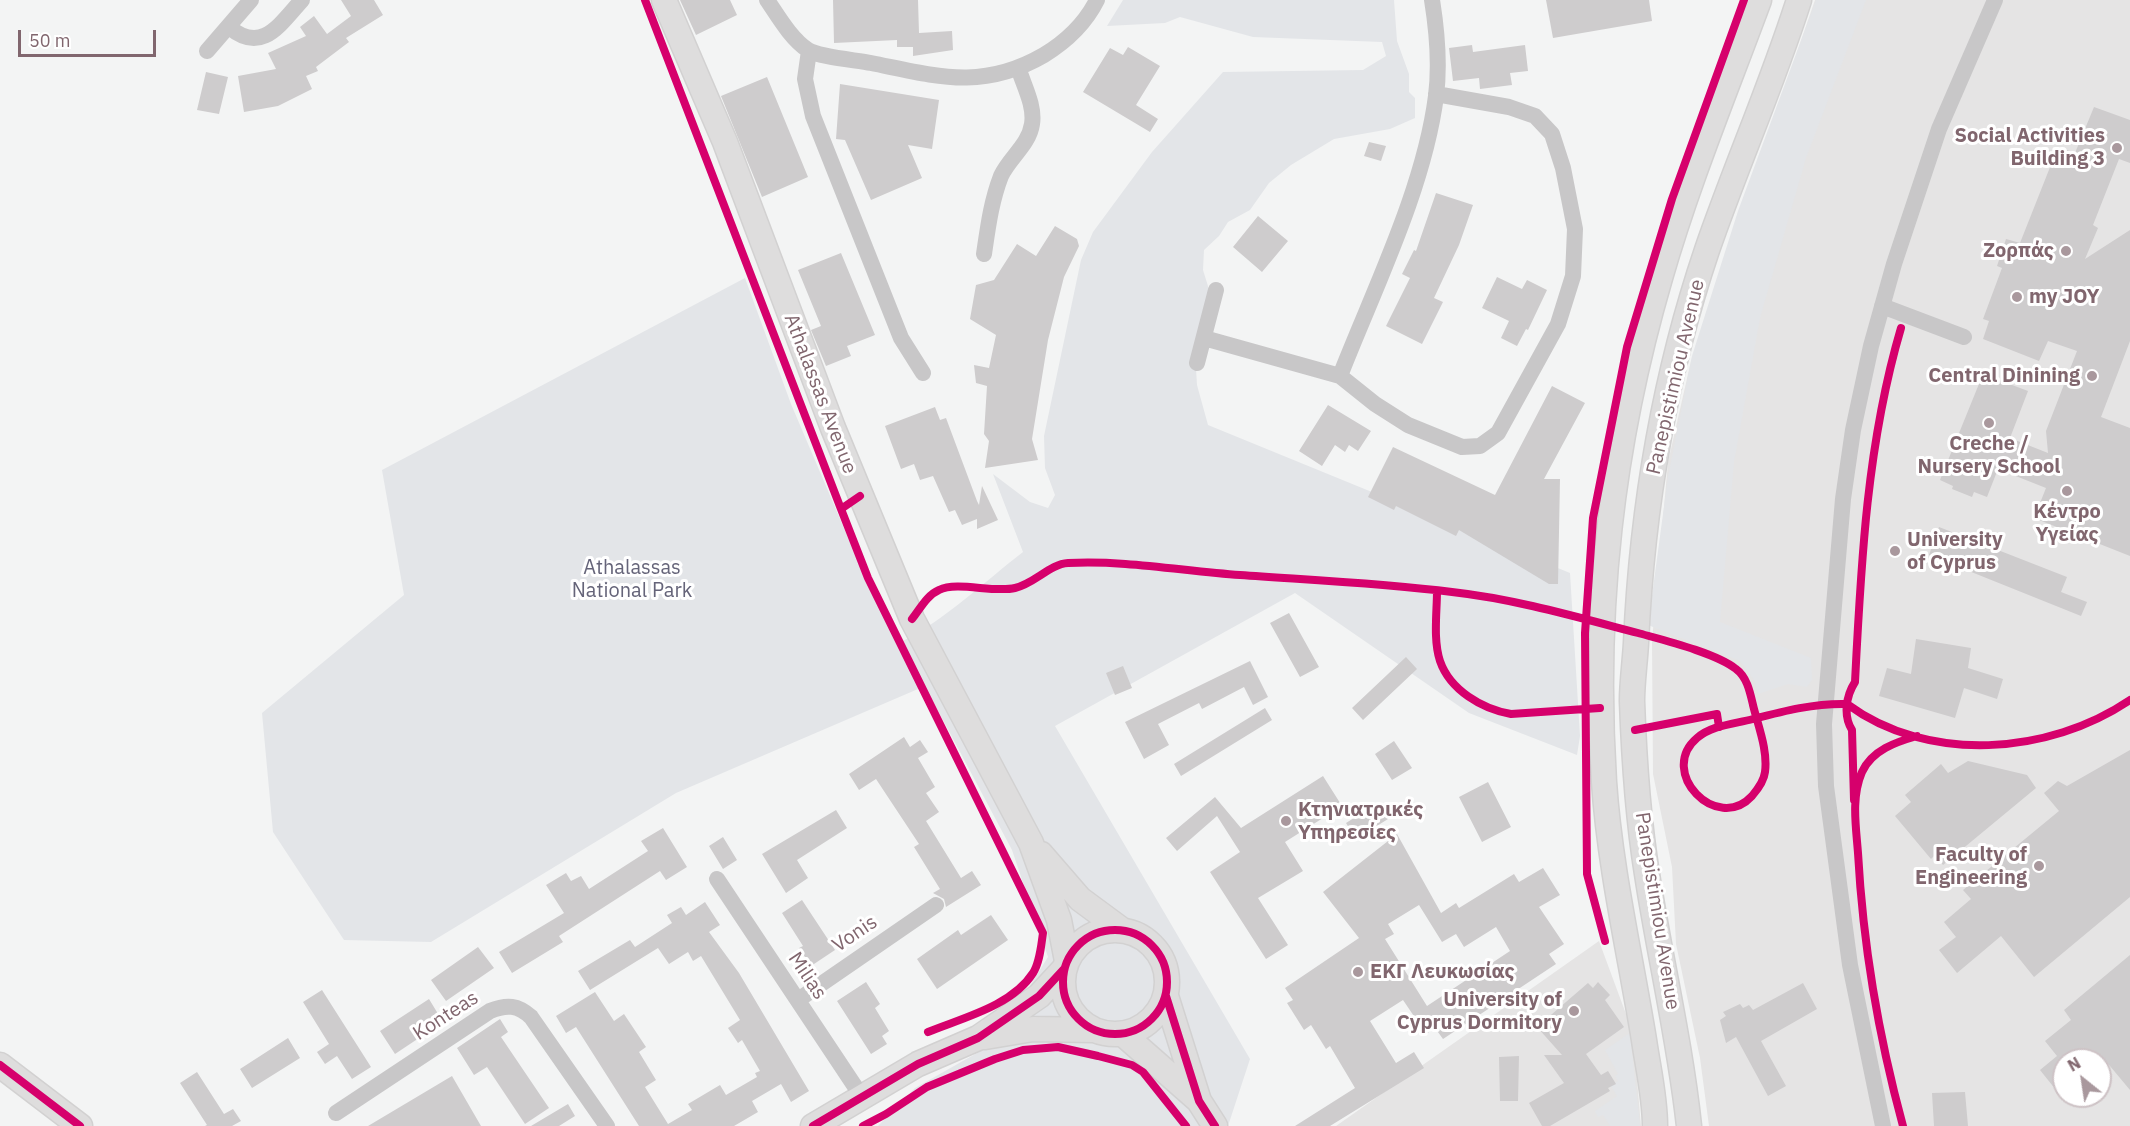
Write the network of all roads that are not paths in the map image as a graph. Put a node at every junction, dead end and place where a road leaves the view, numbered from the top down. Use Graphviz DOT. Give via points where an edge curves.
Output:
graph roads {
  1 [pos="251,0"];
  2 [pos="302,0"];
  3 [pos="664,0"];
  4 [pos="768,0"];
  5 [pos="1097,0"];
  6 [pos="1432,0"];
  7 [pos="1759,0"];
  8 [pos="1800,0"];
  9 [pos="1995,0"];
  10 [pos="230,27"];
  11 [pos="207,51"];
  12 [pos="809,51"];
  13 [pos="1019,70"];
  14 [pos="1436,94"];
  15 [pos="984,254"];
  16 [pos="1216,290"];
  17 [pos="1882,306"];
  18 [pos="1964,337"];
  19 [pos="1204,338"];
  20 [pos="1197,363"];
  21 [pos="923,374"];
  22 [pos="1340,376"];
  23 [pos="1031,843"];
  24 [pos="717,879"];
  25 [pos="936,905"];
  26 [pos="1122,930"];
  27 [pos="1066,965"];
  28 [pos="1166,996"];
  29 [pos="798,1000"];
  30 [pos="1093,1030"];
  31 [pos="1123,1034"];
  32 [pos="978,1038"];
  33 [pos="0,1065"];
  34 [pos="862,1097"];
  35 [pos="1199,1101"];
  36 [pos="336,1113"];
  37 [pos="80,1126"];
  38 [pos="607,1126"];
  39 [pos="813,1126"];
  40 [pos="1215,1126"];
  41 [pos="1655,1126"];
  42 [pos="1689,1126"];
  43 [pos="1883,1126"];
  1 -- 10 [label="street"];
  2 -- 10 [label="street" via="267,36 242,38"];
  3 -- 23 [label="main road, Athalassas Avenue" via="725,142 833,429 912,619"];
  4 -- 12 [label="street"];
  5 -- 13 [label="street" via="1091,13 1065,42"];
  6 -- 14 [label="street" via="1437,34"];
  7 -- 41 [label="main road, Panepistimiou Avenue" via="1660,278 1628,404 1609,520 1600,629 1604,785"];
  8 -- 42 [label="main road, Panepistimiou Avenue" via="1707,252 1657,438 1644,529 1632,700 1639,811"];
  9 -- 17 [label="street" via="1940,129"];
  10 -- 11 [label="street"];
  12 -- 13 [label="street" via="971,79"];
  12 -- 21 [label="street" via="805,79 813,116 901,338"];
  13 -- 15 [label="street" via="1032,124 1002,174 990,207"];
  14 -- 22 [label="street" via="1428,141 1411,196"];
  14 -- 22 [label="street" via="1509,106 1534,116 1552,134 1575,229 1573,276 1558,324 1498,433 1480,446 1462,447 1408,424"];
  16 -- 19 [label="street"];
  17 -- 18 [label="street"];
  17 -- 43 [label="street" via="1853,430 1843,499 1824,724 1826,786 1838,885"];
  19 -- 20 [label="street"];
  19 -- 22 [label="street"];
  23 -- 26 [label="main road, Athalassas Avenue" via="1080,898"];
  23 -- 27 [label="main road, Athalassas Avenue" via="1059,920"];
  24 -- 29 [label="street, Milias"];
  25 -- 29 [label="street, Vonis"];
  26 -- 27 [label="main road" via="1085,939"];
  26 -- 28 [label="main road" via="1146,940 1159,954 1166,971"];
  27 -- 30 [label="main road" via="1065,998 1071,1011"];
  27 -- 32 [label="main road" via="1038,996"];
  28 -- 31 [label="main road" via="1150,1021"];
  28 -- 35 [label="main road"];
  29 -- 34 [label="street, Milias"];
  30 -- 31 [label="main road"];
  30 -- 32 [label="main road" via="1033,1029"];
  31 -- 35 [label="main road"];
  32 -- 34 [label="main road" via="918,1064"];
  33 -- 37 [label="main road"];
  34 -- 39 [label="main road"];
  35 -- 40 [label="main road"];
  36 -- 38 [label="street, Konteas" via="503,1005 520,1008 531,1017"];
}
